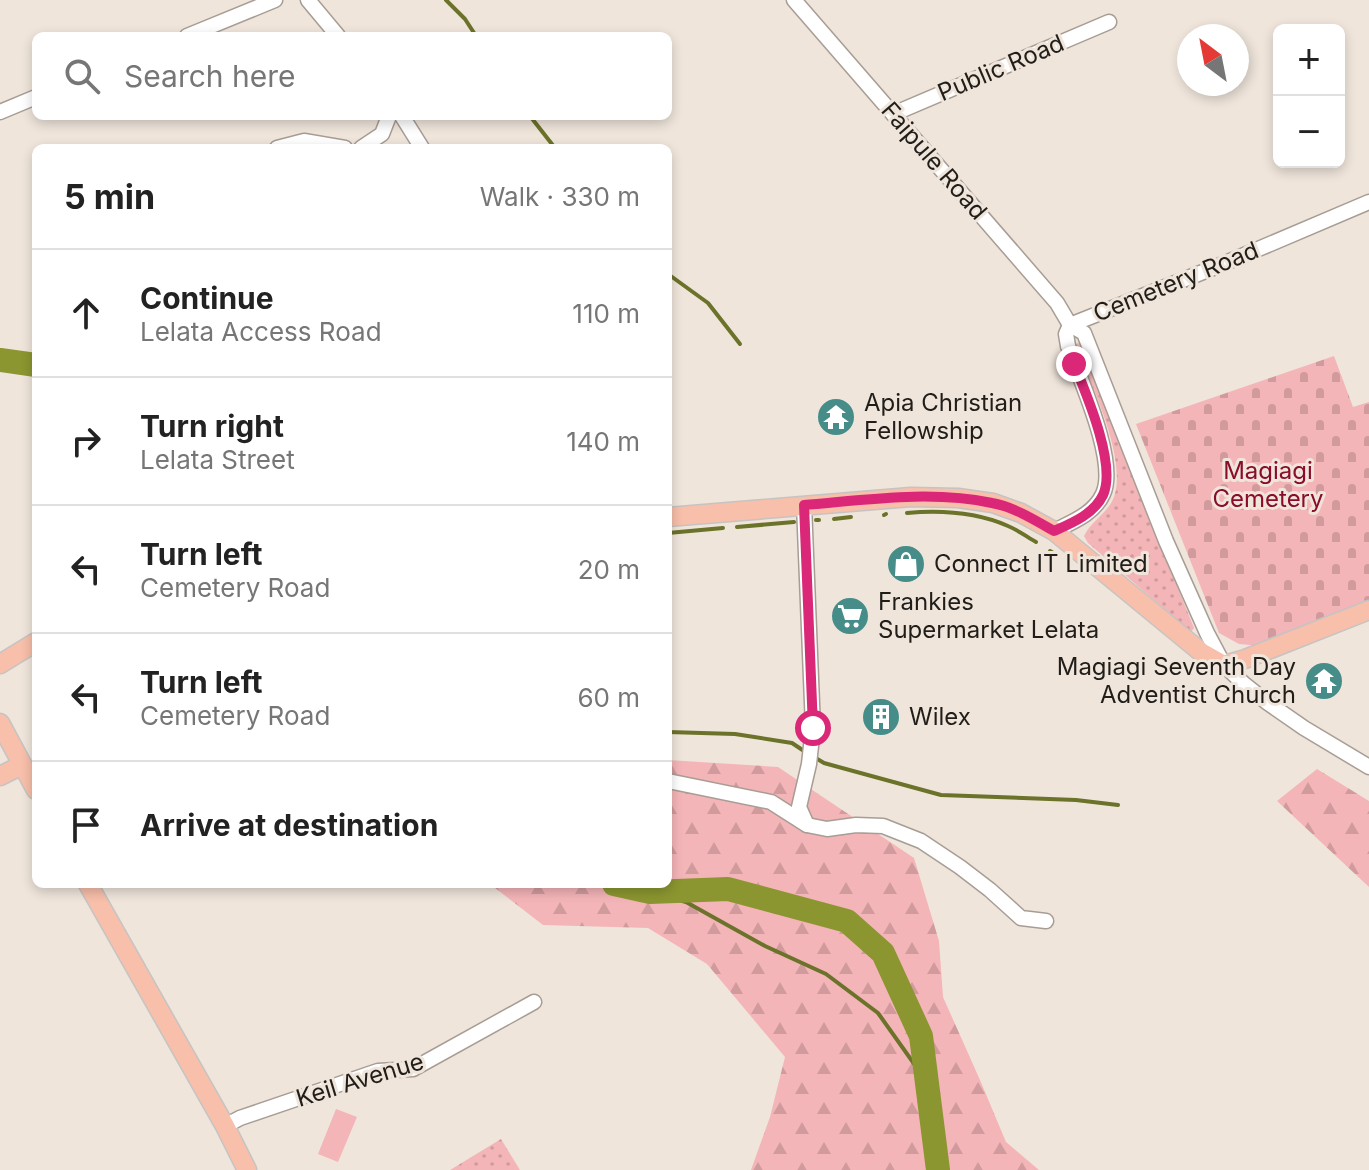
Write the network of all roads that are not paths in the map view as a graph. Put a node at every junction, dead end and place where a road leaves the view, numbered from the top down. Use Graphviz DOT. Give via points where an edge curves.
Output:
graph roads {
  1 [pos="275,0"];
  2 [pos="308,0"];
  3 [pos="794,0"];
  4 [pos="1109,22"];
  5 [pos="197,32"];
  6 [pos="335,32"];
  7 [pos="32,99"];
  8 [pos="0,112"];
  9 [pos="893,114"];
  10 [pos="387,120"];
  11 [pos="404,120"];
  12 [pos="292,144"];
  13 [pos="322,144"];
  14 [pos="367,144"];
  15 [pos="420,144"];
  16 [pos="1369,202"];
  17 [pos="1070,325"];
  18 [pos="804,505"];
  19 [pos="672,517"];
  20 [pos="1054,531"];
  21 [pos="1369,610"];
  22 [pos="32,644"];
  23 [pos="0,664"];
  24 [pos="1224,665"];
  25 [pos="0,723"];
  26 [pos="22,765"];
  27 [pos="1369,767"];
  28 [pos="0,776"];
  29 [pos="672,782"];
  30 [pos="32,783"];
  31 [pos="807,825"];
  32 [pos="90,888"];
  33 [pos="1046,921"];
  34 [pos="534,1002"];
  35 [pos="225,1126"];
  36 [pos="247,1170"];
  1 -- 5 [label="street"];
  2 -- 6 [label="street"];
  3 -- 9 [label="street, Faipule Road"];
  4 -- 9 [label="street, Public Road"];
  7 -- 8 [label="street"];
  9 -- 17 [label="street, Faipule Road" via="1060,306"];
  10 -- 14 [label="street" via="382,134"];
  11 -- 15 [label="street"];
  12 -- 13 [label="street"];
  16 -- 17 [label="street, Cemetery Road"];
  17 -- 20 [label="street, Cemetery Road" via="1068,346 1095,414 1107,480 1092,509"];
  17 -- 24 [label="street, Faipule Road" via="1084,333 1166,541"];
  18 -- 19 [label="main road"];
  18 -- 20 [label="main road" via="958,498 993,503"];
  18 -- 31 [label="street" via="813,728 799,807"];
  20 -- 24 [label="main road" via="1201,652"];
  21 -- 24 [label="main road"];
  22 -- 23 [label="main road"];
  24 -- 27 [label="street" via="1268,703"];
  25 -- 26 [label="main road"];
  26 -- 28 [label="main road"];
  26 -- 30 [label="main road"];
  29 -- 31 [label="street" via="771,802"];
  31 -- 33 [label="street" via="883,826 921,841 1021,918"];
  32 -- 35 [label="main road"];
  34 -- 35 [label="street, Keil Avenue" via="413,1069 378,1071"];
  35 -- 36 [label="main road"];
}
